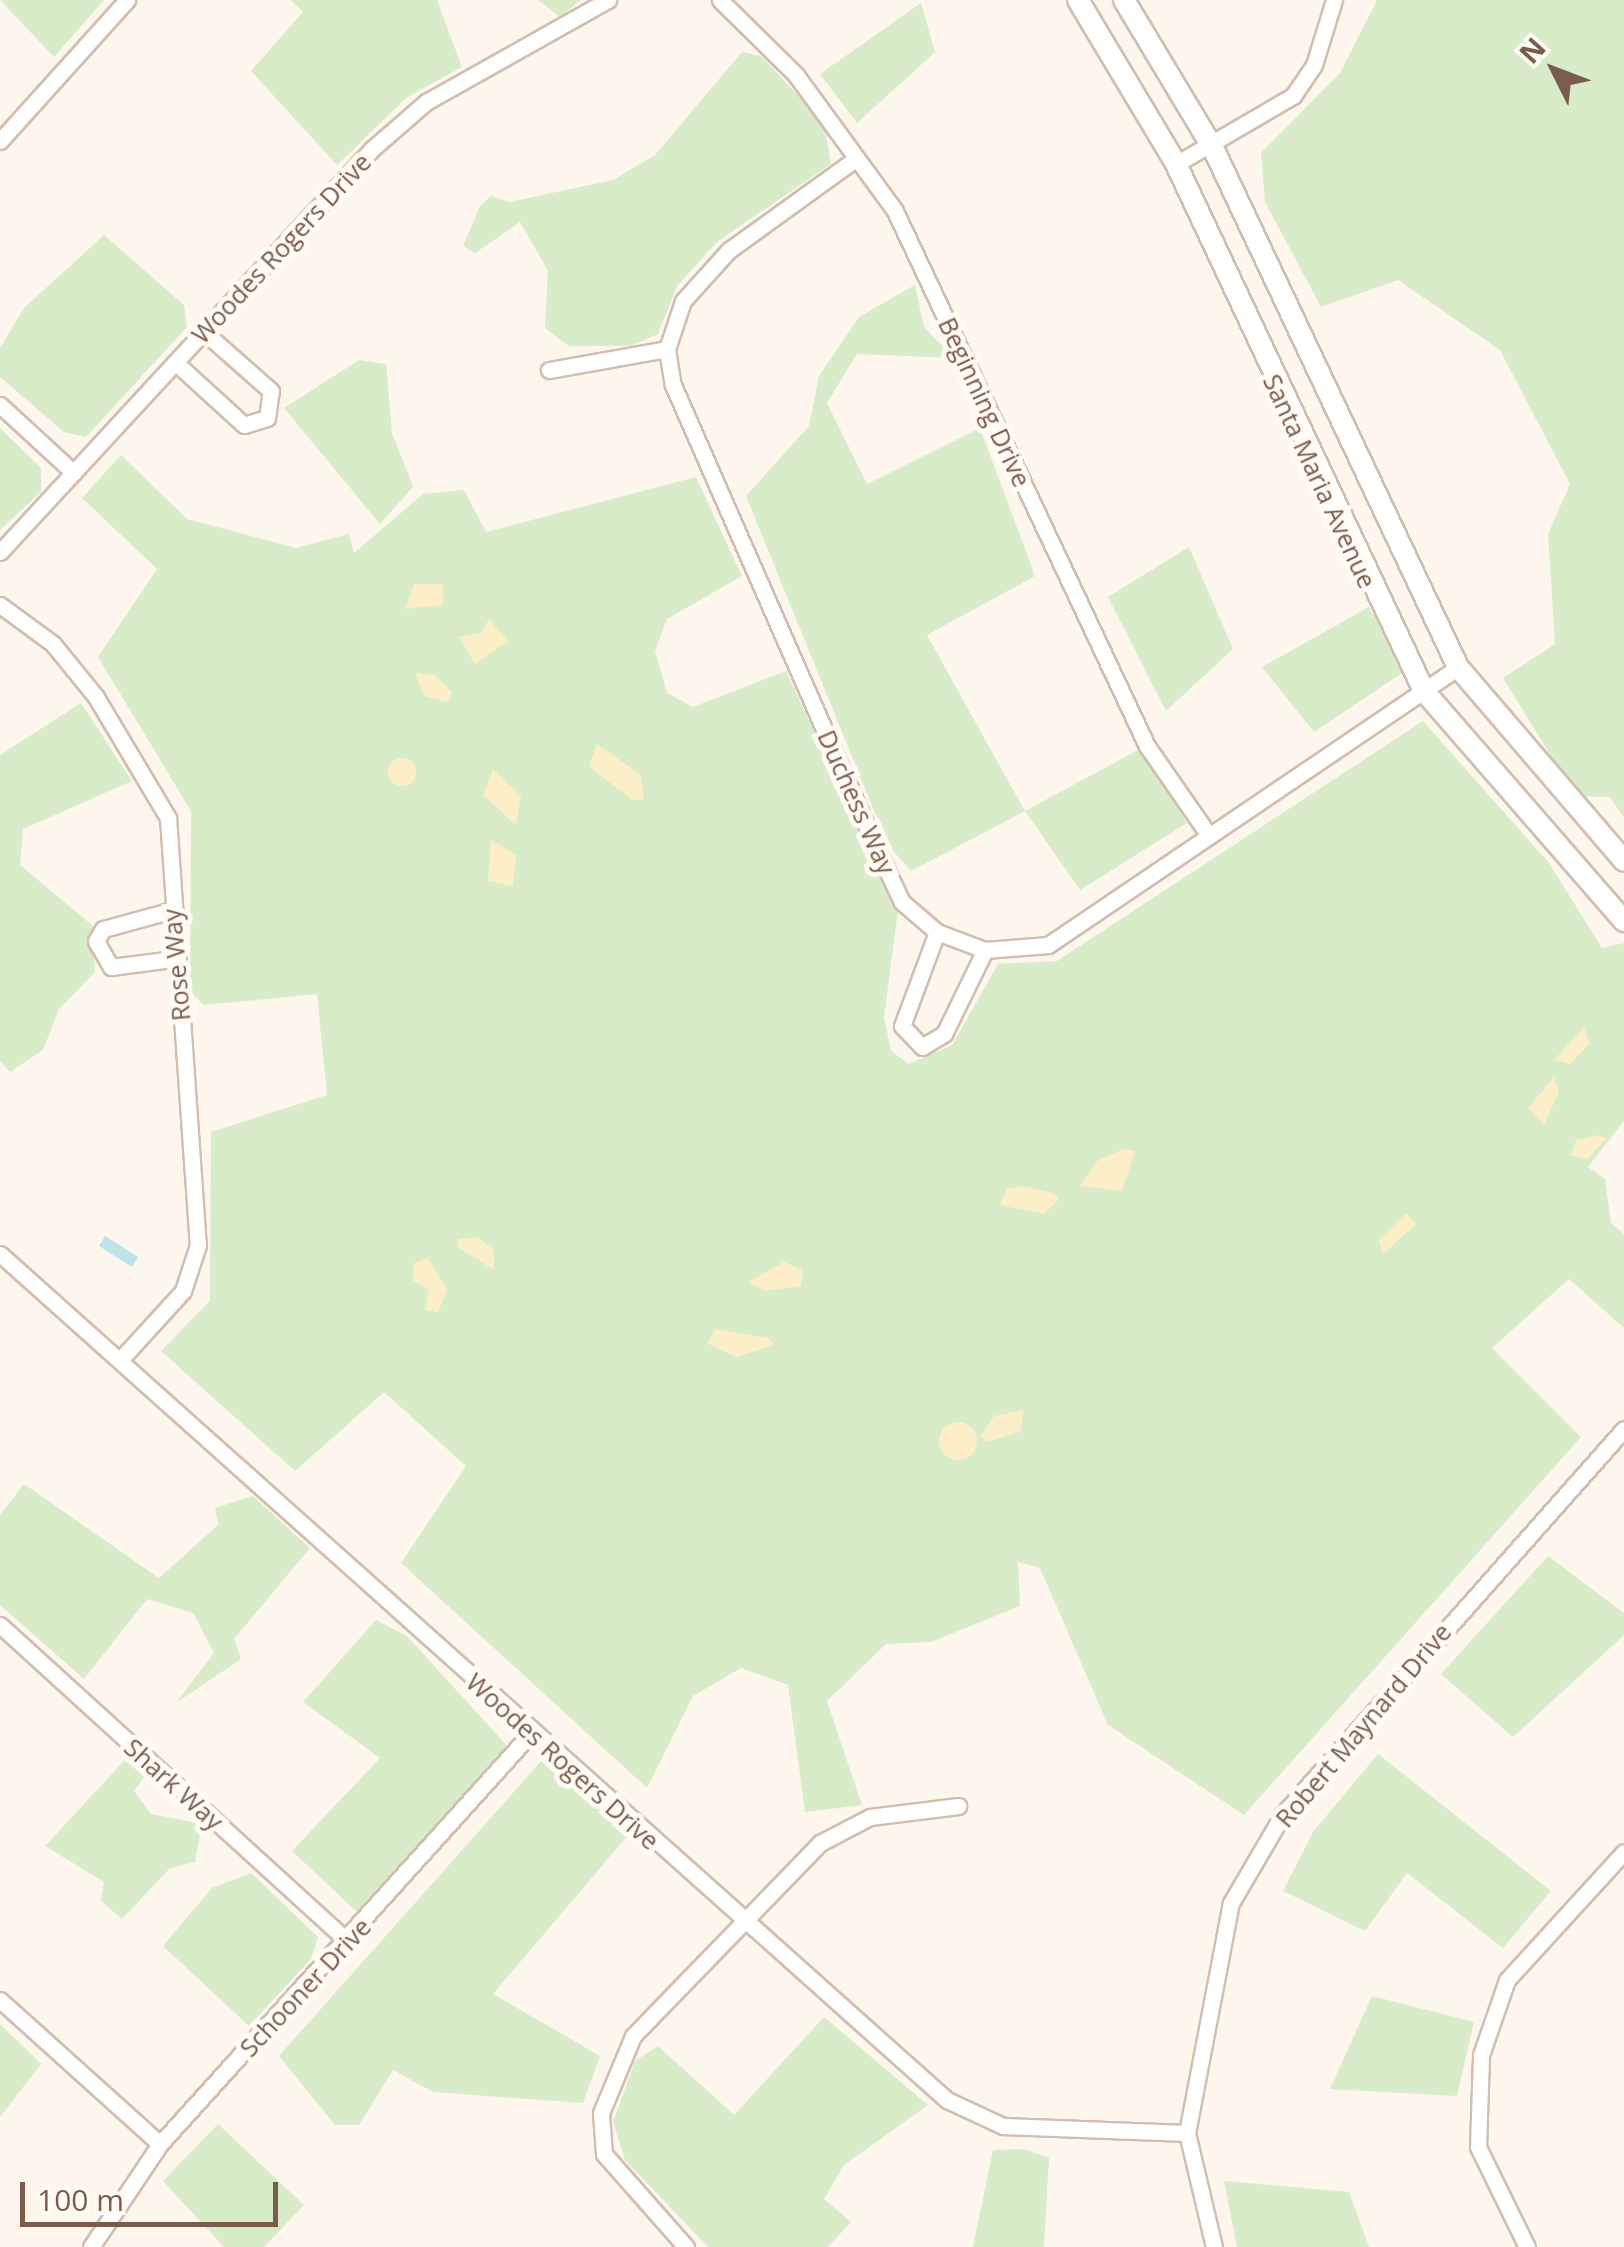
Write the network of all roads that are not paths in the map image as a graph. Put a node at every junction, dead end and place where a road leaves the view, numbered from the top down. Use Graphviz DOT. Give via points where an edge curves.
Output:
graph roads {
  1 [pos="127,0"];
  2 [pos="608,0"];
  3 [pos="720,0"];
  4 [pos="1078,0"];
  5 [pos="1124,0"];
  6 [pos="1334,0"];
  7 [pos="0,142"];
  8 [pos="1213,148"];
  9 [pos="854,160"];
  10 [pos="1176,164"];
  11 [pos="204,332"];
  12 [pos="667,348"];
  13 [pos="176,363"];
  14 [pos="549,370"];
  15 [pos="0,405"];
  16 [pos="74,474"];
  17 [pos="0,552"];
  18 [pos="0,605"];
  19 [pos="1458,668"];
  20 [pos="1424,691"];
  21 [pos="1208,834"];
  22 [pos="1624,861"];
  23 [pos="170,911"];
  24 [pos="1624,921"];
  25 [pos="937,932"];
  26 [pos="985,950"];
  27 [pos="172,959"];
  28 [pos="0,1254"];
  29 [pos="120,1360"];
  30 [pos="1624,1428"];
  31 [pos="0,1625"];
  32 [pos="531,1733"];
  33 [pos="958,1806"];
  34 [pos="1624,1852"];
  35 [pos="737,1918"];
  36 [pos="348,1942"];
  37 [pos="0,2000"];
  38 [pos="1187,2133"];
  39 [pos="160,2144"];
  40 [pos="90,2247"];
  41 [pos="686,2247"];
  42 [pos="1214,2247"];
  43 [pos="1526,2247"];
  1 -- 7 [label="street"];
  2 -- 11 [label="street, Woodes Rogers Drive" via="426,102"];
  3 -- 9 [label="street, Beginning Drive" via="796,75"];
  4 -- 10 [label="street, Santa Maria Avenue"];
  5 -- 8 [label="street, Santa Maria Avenue"];
  6 -- 8 [label="street" via="1314,66 1292,96"];
  8 -- 10 [label="street"];
  8 -- 19 [label="street, Santa Maria Avenue"];
  9 -- 12 [label="street" via="729,250 683,301"];
  9 -- 21 [label="street, Beginning Drive" via="894,211 1147,746"];
  10 -- 20 [label="street, Santa Maria Avenue"];
  11 -- 13 [label="street, Woodes Rogers Drive"];
  11 -- 13 [label="street" via="272,391 267,418 244,425"];
  12 -- 14 [label="street"];
  12 -- 25 [label="street, Duchess Way" via="673,385 874,843 902,902"];
  13 -- 16 [label="street, Woodes Rogers Drive"];
  15 -- 16 [label="street"];
  16 -- 17 [label="street, Woodes Rogers Drive"];
  18 -- 23 [label="street, Rose Way" via="53,644 144,769 168,818"];
  19 -- 20 [label="street, Duchess Way"];
  19 -- 22 [label="street, Santa Maria Avenue"];
  20 -- 21 [label="street, Duchess Way"];
  20 -- 24 [label="street, Santa Maria Avenue"];
  21 -- 26 [label="street, Duchess Way" via="1048,945"];
  23 -- 27 [label="street, Rose Way"];
  23 -- 27 [label="street" via="103,929 96,941 112,968"];
  25 -- 26 [label="street, Duchess Way"];
  25 -- 26 [label="street" via="902,1026 922,1047 944,1034"];
  27 -- 29 [label="street, Rose Way" via="198,1245 184,1291"];
  28 -- 29 [label="street, Woodes Rogers Drive"];
  29 -- 32 [label="street, Woodes Rogers Drive"];
  30 -- 38 [label="street, Robert Maynard Drive" via="1282,1814 1231,1903"];
  31 -- 36 [label="street, Shark Way"];
  32 -- 35 [label="street, Woodes Rogers Drive"];
  32 -- 36 [label="street, Schooner Drive"];
  33 -- 35 [label="street" via="870,1817 820,1843"];
  34 -- 43 [label="street" via="1507,1980 1480,2055 1478,2147"];
  35 -- 38 [label="street, Woodes Rogers Drive" via="946,2100 1003,2126"];
  35 -- 41 [label="street" via="633,2036 602,2113 604,2154"];
  36 -- 39 [label="street, Schooner Drive"];
  37 -- 39 [label="street"];
  38 -- 42 [label="street, Robert Maynard Drive"];
  39 -- 40 [label="street, Schooner Drive"];
}
